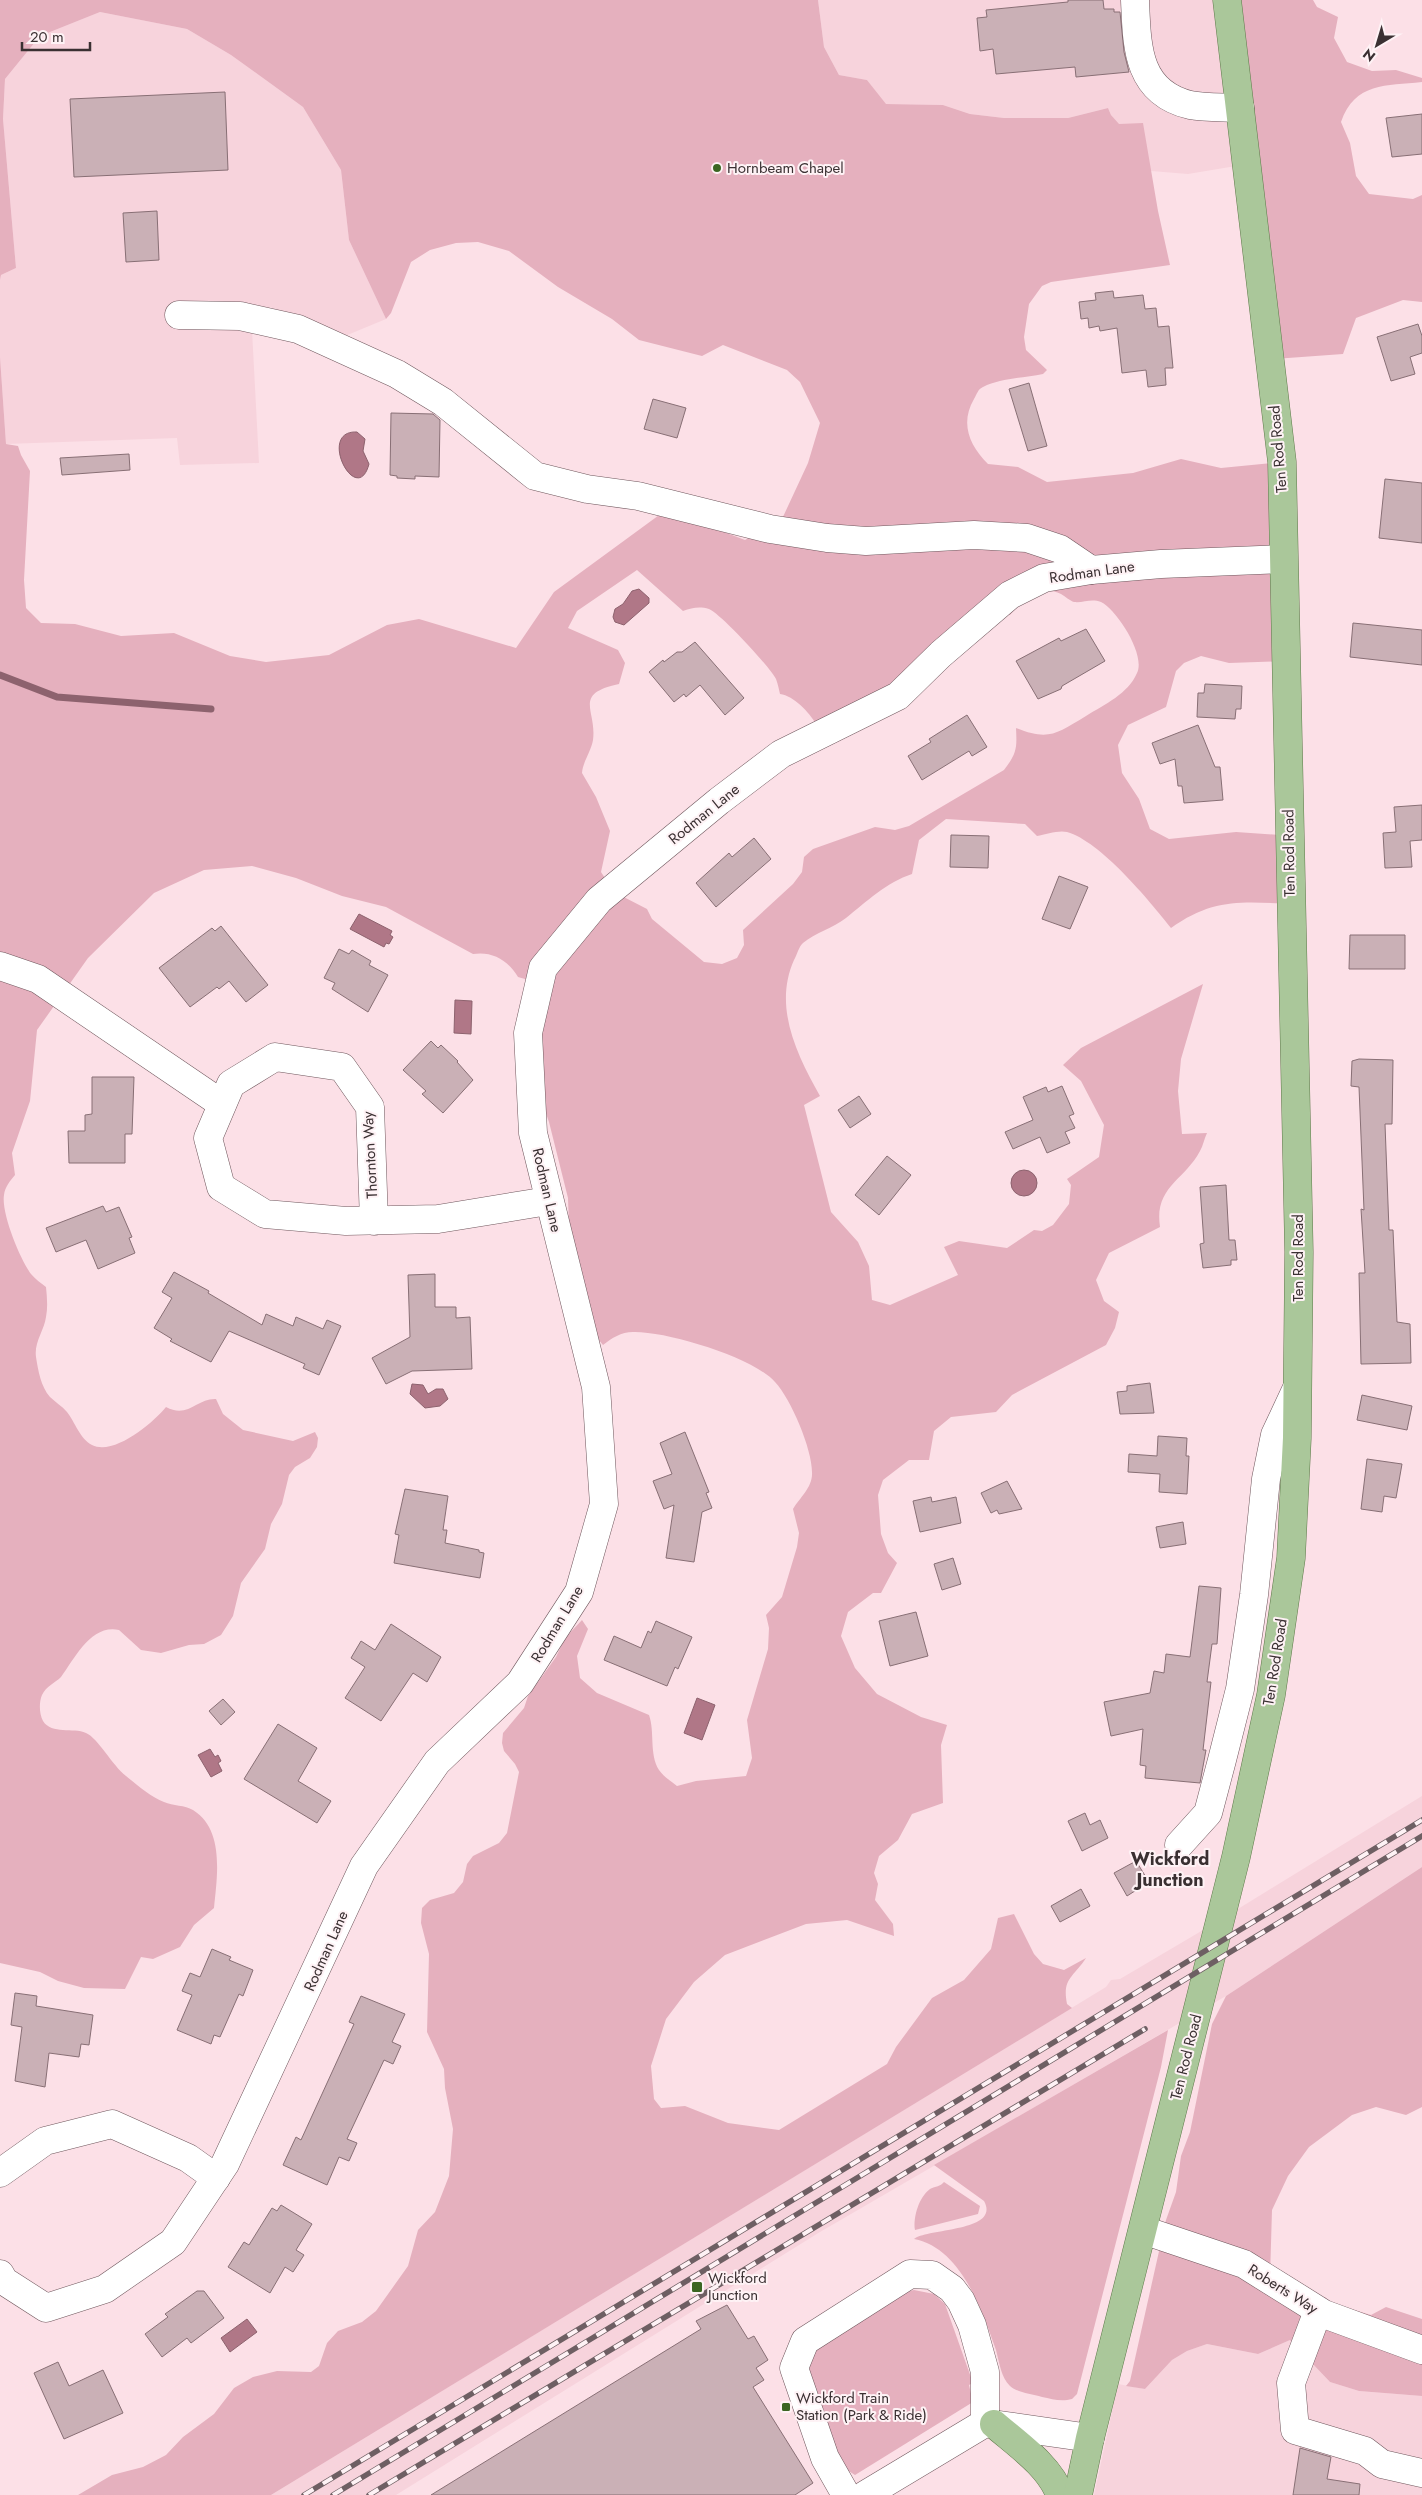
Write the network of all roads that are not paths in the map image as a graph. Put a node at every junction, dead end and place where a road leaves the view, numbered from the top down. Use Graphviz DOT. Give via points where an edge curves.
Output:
graph roads {
  1 [pos="1135,0"];
  2 [pos="1227,0"];
  3 [pos="1240,108"];
  4 [pos="179,316"];
  5 [pos="1283,559"];
  6 [pos="1091,570"];
  7 [pos="0,966"];
  8 [pos="222,1104"];
  9 [pos="548,1200"];
  10 [pos="374,1221"];
  11 [pos="1297,1388"];
  12 [pos="1179,1845"];
  13 [pos="0,2173"];
  14 [pos="216,2178"];
  15 [pos="1143,2230"];
  16 [pos="0,2274"];
  17 [pos="1318,2311"];
  18 [pos="1422,2350"];
  19 [pos="990,2423"];
  20 [pos="1090,2438"];
  21 [pos="1422,2473"];
  22 [pos="846,2495"];
  23 [pos="865,2495"];
  24 [pos="1060,2495"];
  25 [pos="1078,2495"];
  1 -- 3 [label="street" via="1136,40 1144,72 1163,93 1190,105"];
  2 -- 3 [label="main road, Ten Rod Road"];
  3 -- 5 [label="main road, Ten Rod Road" via="1282,462"];
  4 -- 6 [label="street" via="240,316 298,329 343,349 397,374 444,402 535,476 587,489 638,496 770,529 828,538 866,541 974,535 1027,538 1060,549"];
  5 -- 6 [label="street, Rodman Lane"];
  5 -- 11 [label="main road, Ten Rod Road" via="1299,1252"];
  6 -- 9 [label="street, Rodman Lane" via="1044,578 1010,595 898,696 781,754 599,900 543,968 528,1033 533,1134"];
  7 -- 8 [label="street" via="38,979"];
  8 -- 10 [label="street, Thornton Way" via="208,1138 221,1187 265,1214"];
  8 -- 10 [label="street, Thornton Way" via="231,1084 275,1057 342,1067 370,1108"];
  9 -- 10 [label="street, Thornton Way" via="438,1219"];
  9 -- 14 [label="street, Rodman Lane" via="596,1387 604,1504 580,1592 520,1683 437,1762 364,1866 226,2164"];
  11 -- 12 [label="street" via="1275,1435 1266,1479 1255,1590 1240,1689 1222,1760 1208,1813"];
  11 -- 15 [label="main road, Ten Rod Road" via="1291,1558 1271,1695 1236,1857"];
  13 -- 14 [label="street" via="45,2141 112,2124 188,2158"];
  14 -- 16 [label="street, Rodman Lane" via="172,2242 105,2289 46,2308 4,2281"];
  15 -- 17 [label="street, Roberts Way" via="1244,2264"];
  15 -- 20 [label="main road, Ten Rod Road"];
  17 -- 18 [label="street, Roberts Way"];
  17 -- 21 [label="street" via="1291,2383 1295,2430 1366,2451 1382,2464"];
  19 -- 20 [label="street"];
  19 -- 22 [label="street" via="985,2372 972,2325 961,2301 952,2289 932,2275 910,2274 805,2341 794,2368 825,2458"];
  19 -- 23 [label="street"];
  19 -- 24 [label="main road" via="1035,2460 1056,2483"];
  20 -- 25 [label="main road, Ten Rod Road"];
}
